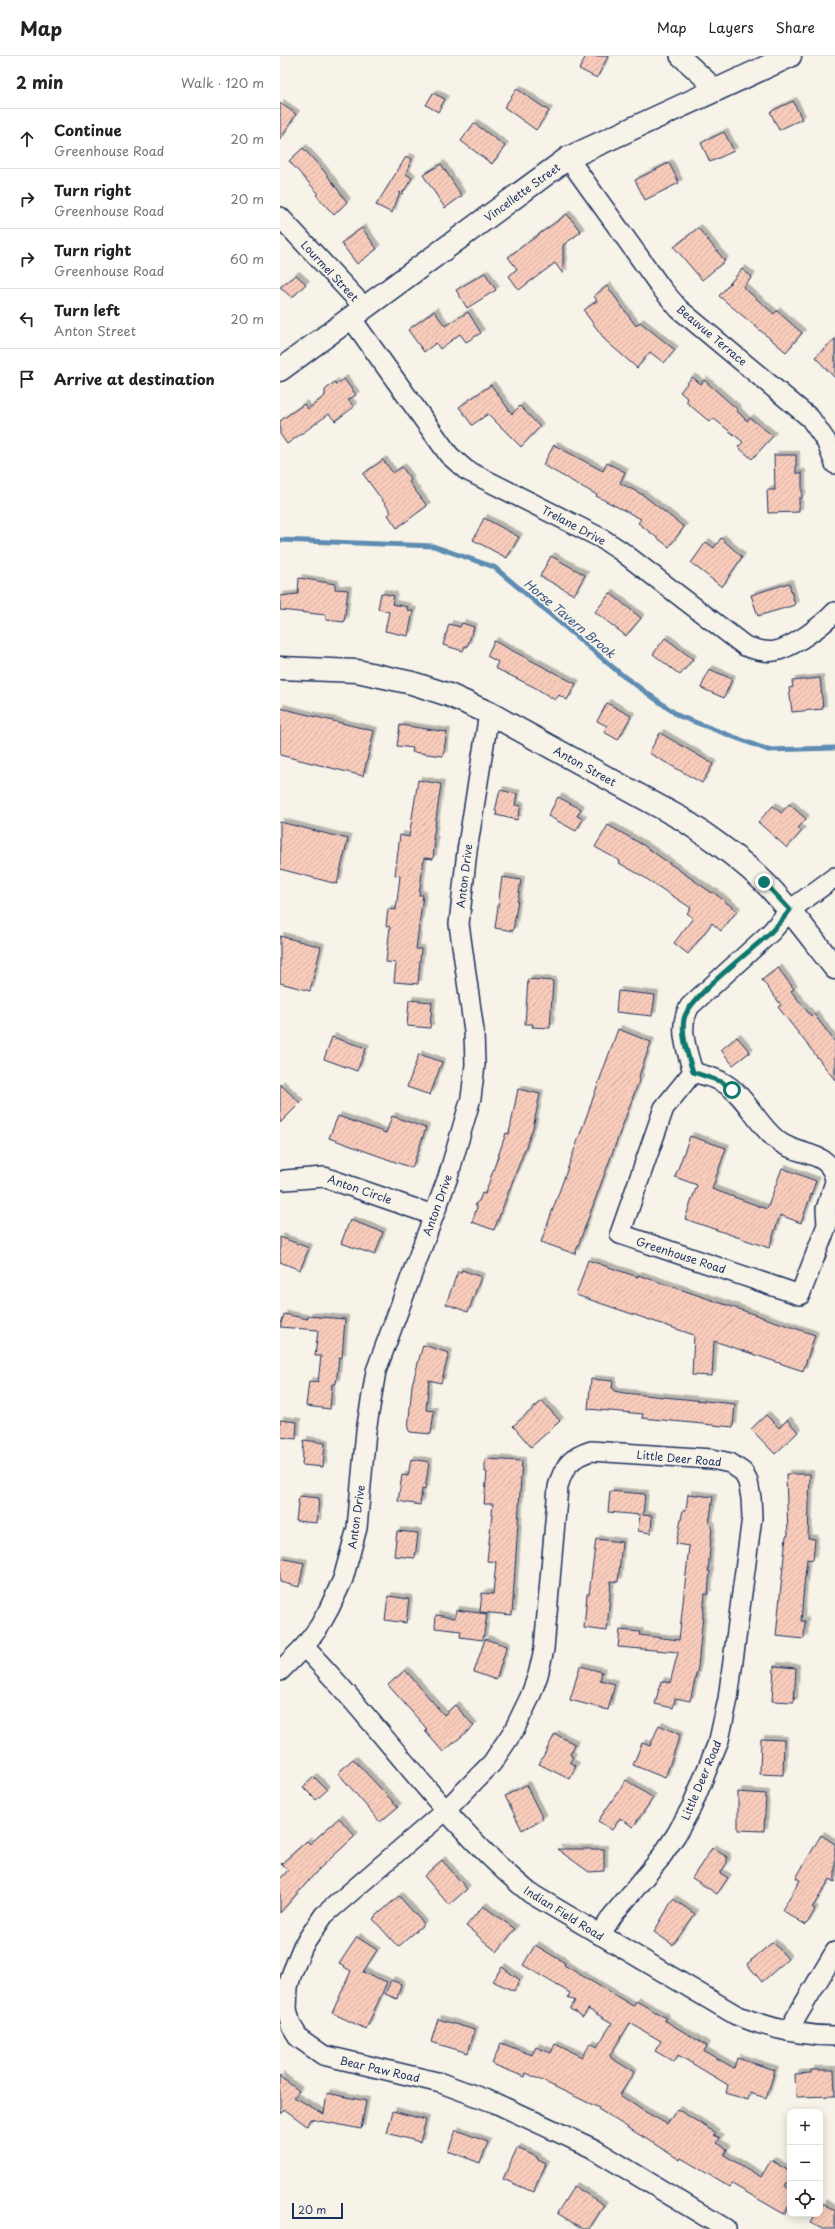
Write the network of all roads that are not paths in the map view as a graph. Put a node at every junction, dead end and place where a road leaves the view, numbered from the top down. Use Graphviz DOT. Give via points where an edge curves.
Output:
graph roads {
  1 [pos="680,56"];
  2 [pos="790,56"];
  3 [pos="716,89"];
  4 [pos="568,158"];
  5 [pos="280,217"];
  6 [pos="357,313"];
  7 [pos="280,370"];
  8 [pos="835,464"];
  9 [pos="835,612"];
  10 [pos="280,668"];
  11 [pos="489,713"];
  12 [pos="835,877"];
  13 [pos="790,910"];
  14 [pos="835,968"];
  15 [pos="693,1072"];
  16 [pos="285,1180"];
  17 [pos="835,1181"];
  18 [pos="433,1215"];
  19 [pos="304,1647"];
  20 [pos="280,1671"];
  21 [pos="445,1811"];
  22 [pos="600,1935"];
  23 [pos="835,1952"];
  24 [pos="788,2031"];
  25 [pos="835,2036"];
  26 [pos="726,2229"];
  1 -- 3 [label="street"];
  2 -- 3 [label="street, Vincellette Street"];
  3 -- 4 [label="street, Vincellette Street"];
  4 -- 6 [label="street, Vincellette Street"];
  4 -- 8 [label="street, Beauvue Terrace" via="679,309 810,418 826,441"];
  5 -- 6 [label="street, Lourmel Street"];
  6 -- 7 [label="street, Vincellette Street"];
  6 -- 9 [label="street, Trelane Drive" via="449,455 460,465 601,538 745,646 761,651 775,651 827,621"];
  10 -- 11 [label="street, Anton Street" via="357,671 412,683 449,695"];
  11 -- 13 [label="street, Anton Street" via="682,818 739,860"];
  11 -- 18 [label="street, Anton Drive" via="467,851 459,924 474,1031 475,1065 471,1098 460,1138"];
  12 -- 13 [label="street"];
  13 -- 14 [label="street, Anton Street"];
  13 -- 15 [label="street" via="771,932 701,994 686,1013 683,1026 686,1050"];
  15 -- 17 [label="street, Greenhouse Road" via="722,1082 769,1133 791,1149 828,1162 832,1167"];
  15 -- 17 [label="street, Greenhouse Road" via="664,1108 620,1234 800,1295 827,1225 826,1209"];
  16 -- 18 [label="street, Anton Circle" via="324,1176"];
  18 -- 19 [label="street, Anton Drive" via="376,1371 366,1431 357,1528 352,1552 329,1609"];
  19 -- 20 [label="street, Anton Drive"];
  19 -- 21 [label="street, Indian Field Road"];
  21 -- 22 [label="street, Indian Field Road" via="530,1893"];
  21 -- 22 [label="street, Little Deer Road" via="492,1763 503,1747 530,1697 538,1675 548,1625 558,1487 568,1462 578,1455 591,1451 712,1459 730,1463 743,1472 749,1487 752,1517 728,1700 719,1740 692,1806 676,1835"];
  21 -- 26 [label="street, Bear Paw Road" via="324,1915 314,1928 303,1946 288,1987 287,2009 291,2025 299,2038 323,2055 442,2083 540,2123 621,2165"];
  22 -- 24 [label="street, Indian Field Road" via="736,2016"];
  23 -- 24 [label="street"];
  24 -- 25 [label="street, Indian Field Road"];
}
